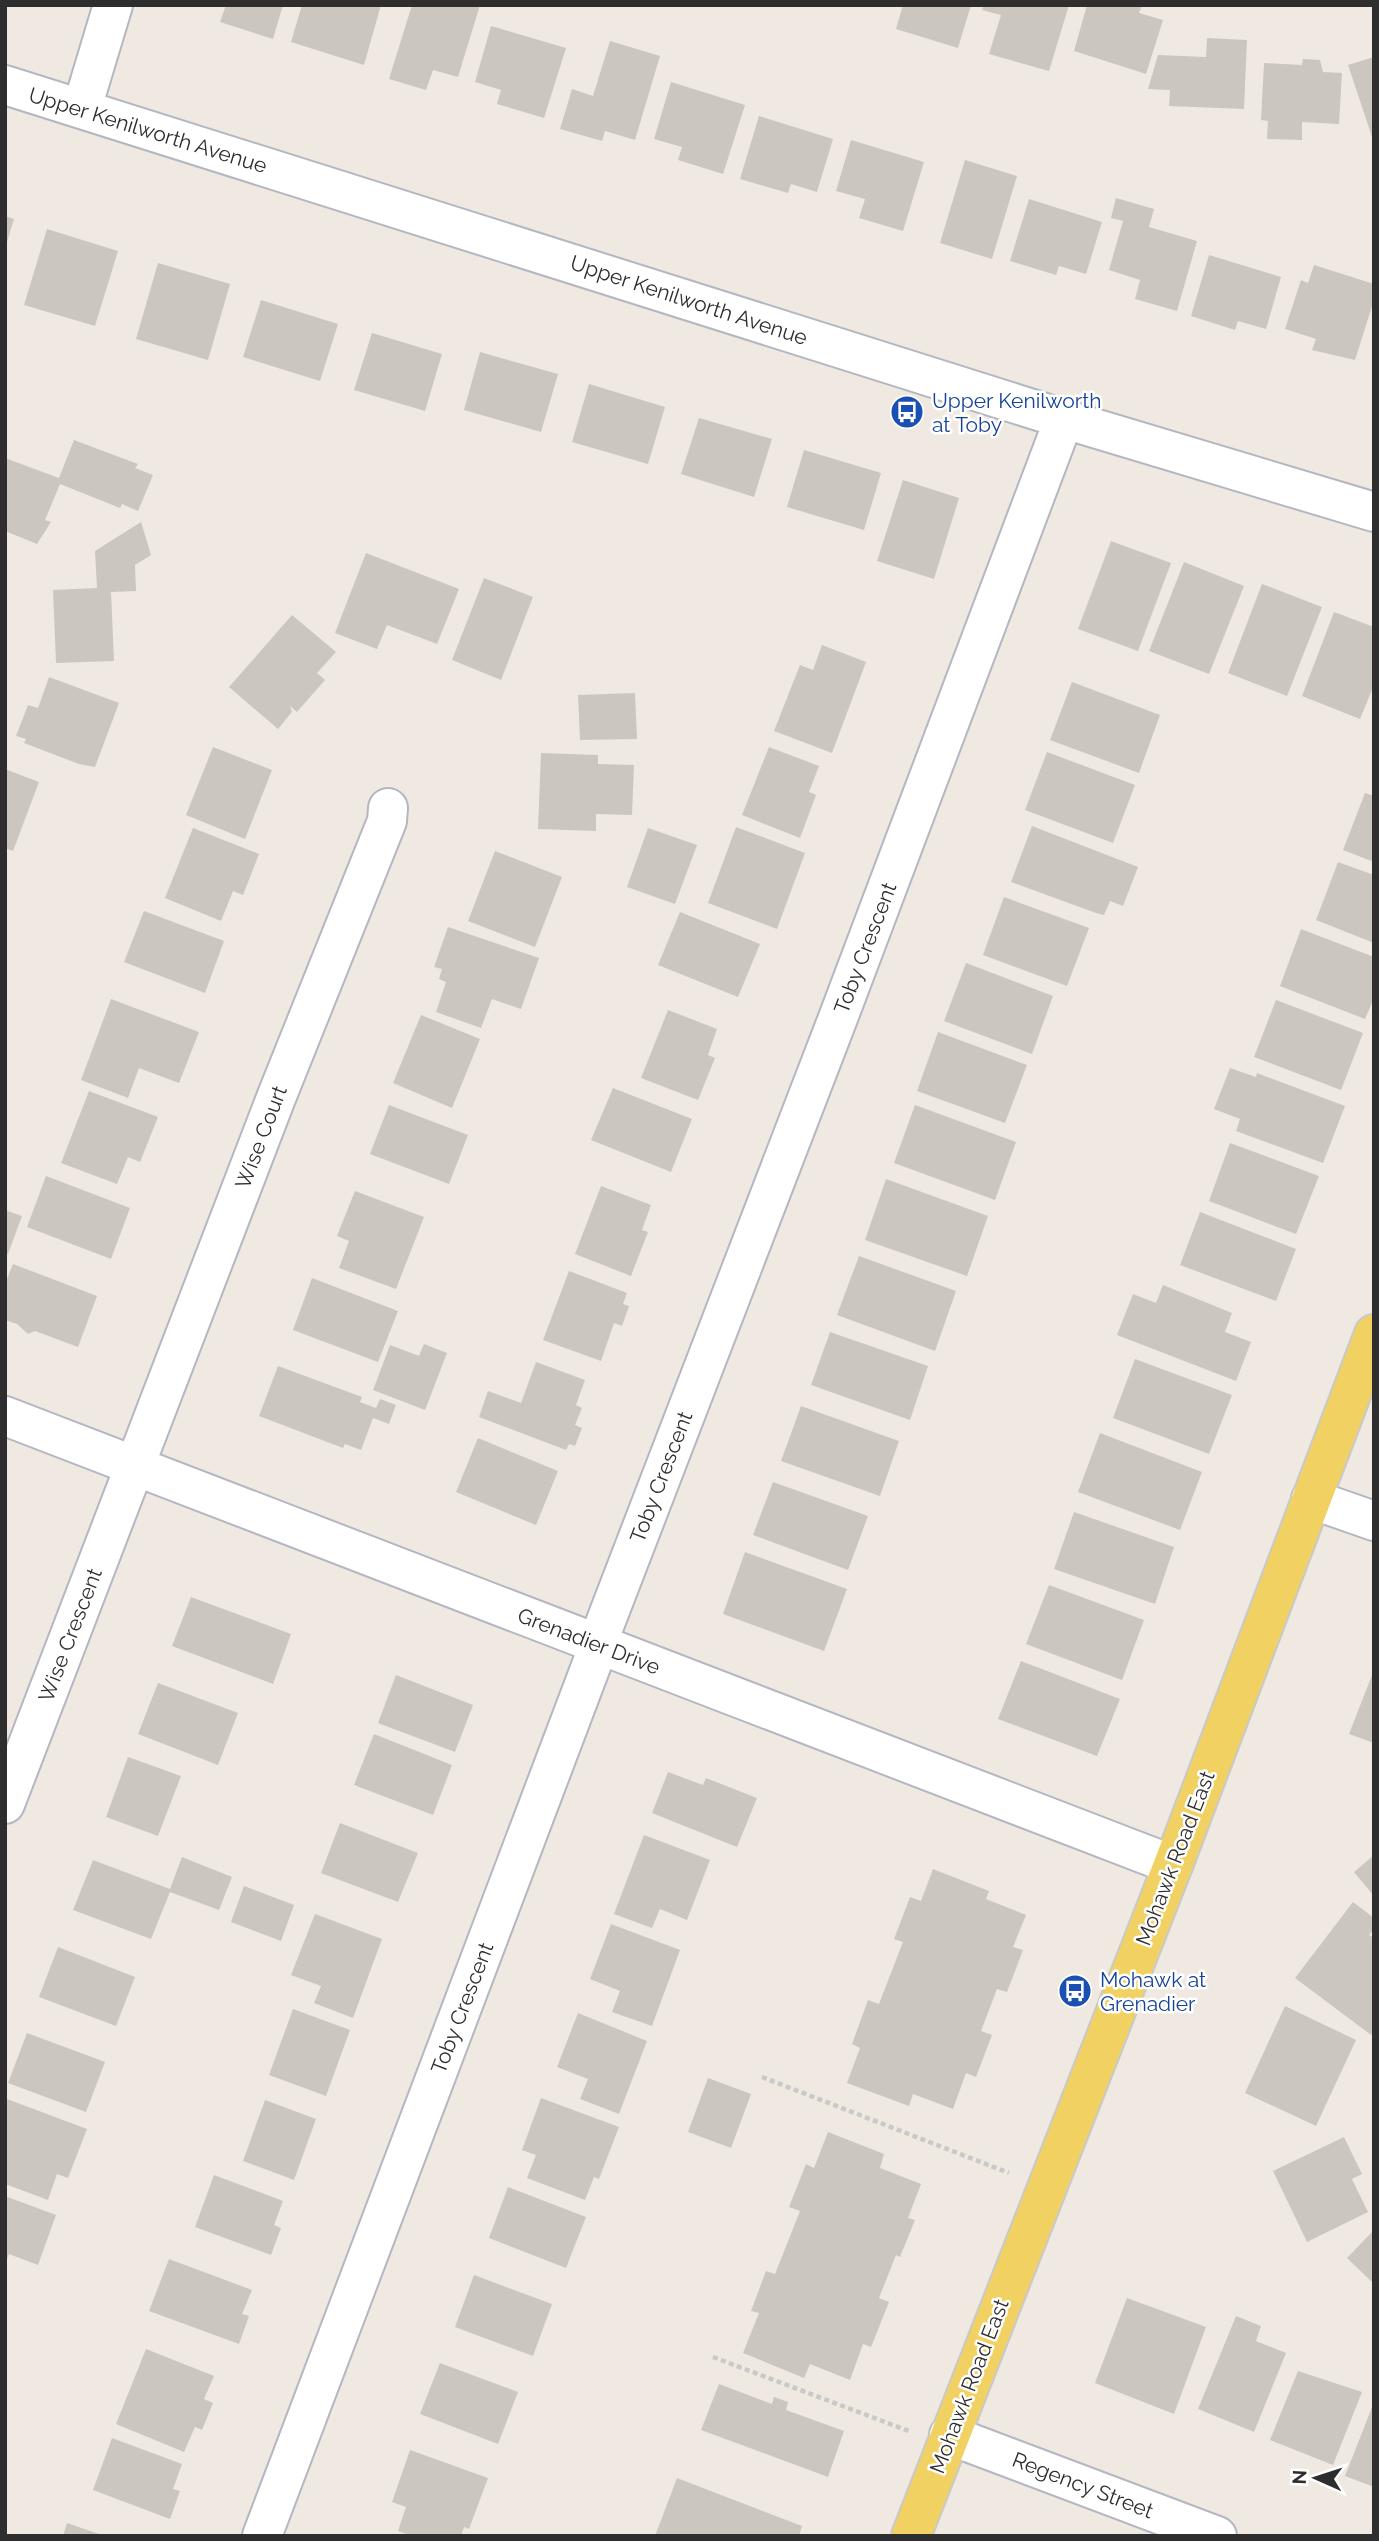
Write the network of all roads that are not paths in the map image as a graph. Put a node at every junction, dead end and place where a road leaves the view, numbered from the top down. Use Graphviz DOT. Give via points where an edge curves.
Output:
graph roads {
  1 [pos="113,5"];
  2 [pos="5,85"];
  3 [pos="82,108"];
  4 [pos="1064,419"];
  5 [pos="1374,512"];
  6 [pos="388,808"];
  7 [pos="1374,1334"];
  8 [pos="5,1416"];
  9 [pos="134,1466"];
  10 [pos="1311,1499"];
  11 [pos="1374,1521"];
  12 [pos="599,1645"];
  13 [pos="5,1804"];
  14 [pos="1173,1865"];
  15 [pos="949,2435"];
  16 [pos="262,2536"];
  17 [pos="911,2536"];
  18 [pos="1217,2536"];
  1 -- 3 [label="street"];
  2 -- 3 [label="street, Upper Kenilworth Avenue"];
  3 -- 4 [label="street, Upper Kenilworth Avenue"];
  4 -- 5 [label="street, Upper Kenilworth Avenue"];
  4 -- 12 [label="street, Toby Crescent"];
  6 -- 9 [label="street, Wise Court" via="387,821"];
  7 -- 10 [label="main road, Mohawk Road East"];
  8 -- 9 [label="street, Grenadier Drive"];
  9 -- 12 [label="street, Grenadier Drive"];
  9 -- 13 [label="street, Wise Crescent"];
  10 -- 11 [label="street"];
  10 -- 14 [label="main road, Mohawk Road East"];
  12 -- 14 [label="street, Grenadier Drive"];
  12 -- 16 [label="street, Toby Crescent"];
  14 -- 15 [label="main road, Mohawk Road East"];
  15 -- 17 [label="main road, Mohawk Road East"];
  15 -- 18 [label="street, Regency Street"];
}
